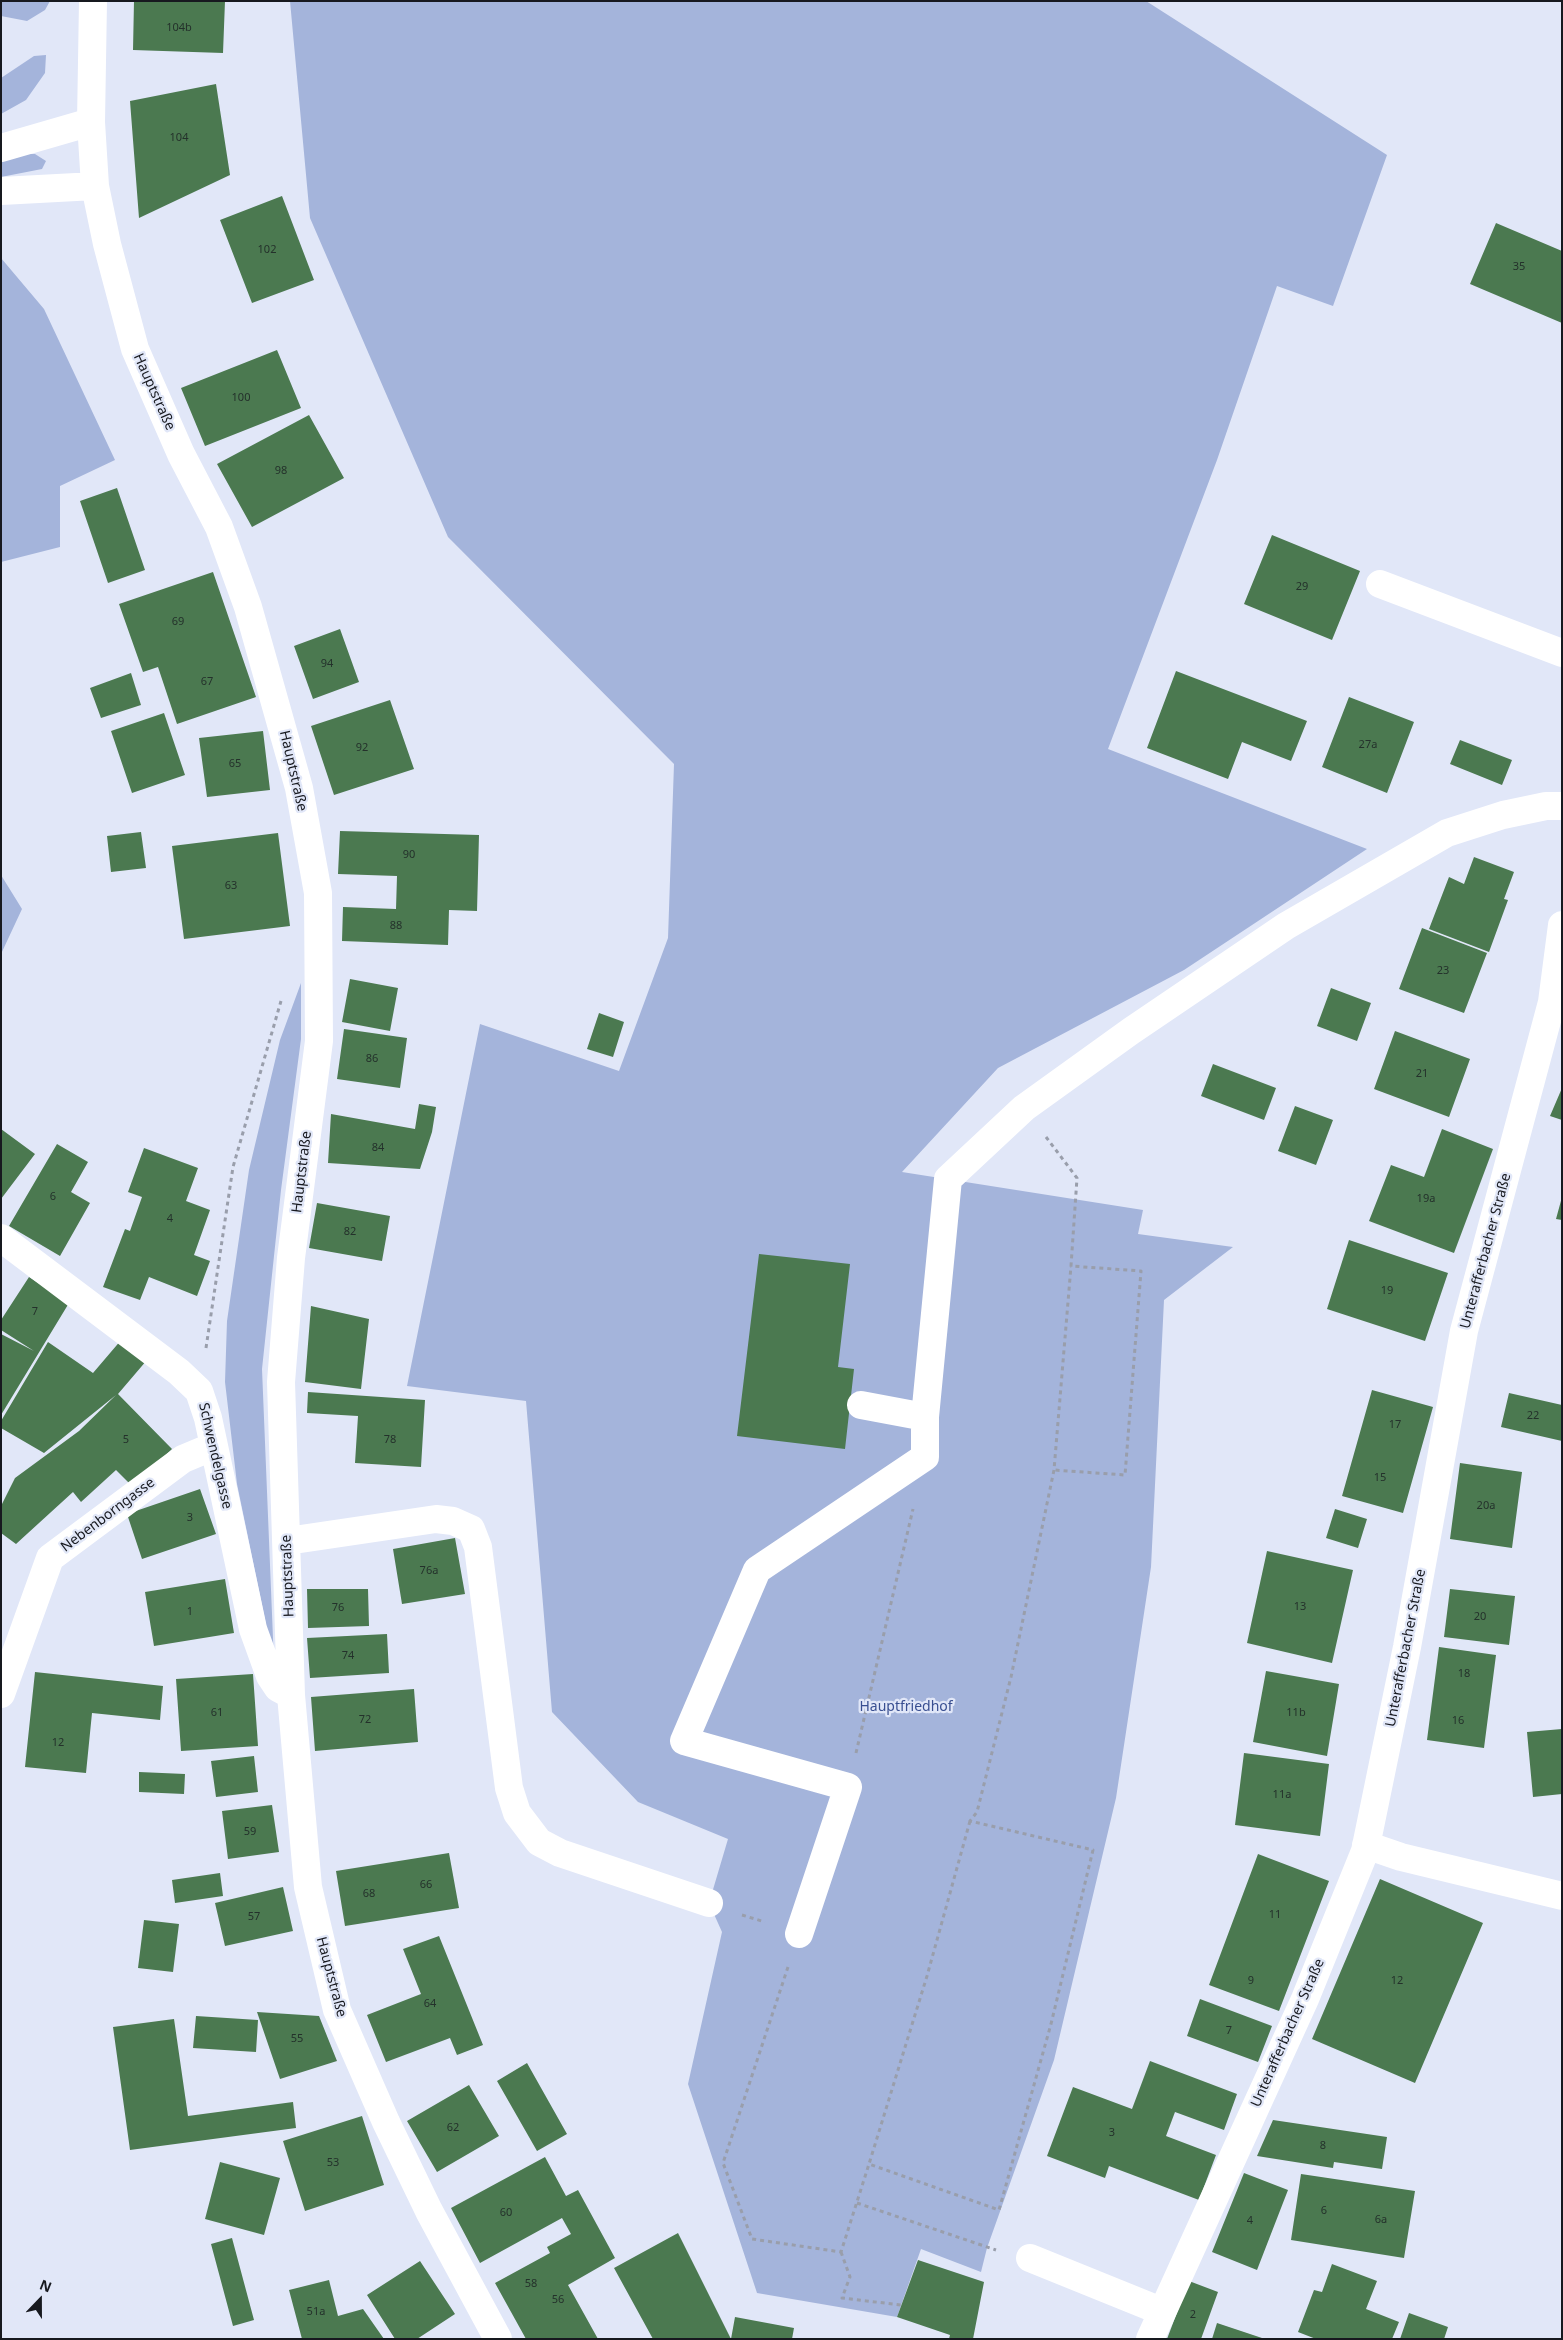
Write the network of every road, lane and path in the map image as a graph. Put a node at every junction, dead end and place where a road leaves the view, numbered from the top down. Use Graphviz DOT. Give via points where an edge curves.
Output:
graph roads {
  1 [pos="92,1"];
  2 [pos="91,122"];
  3 [pos="1,148"];
  4 [pos="96,186"];
  5 [pos="1,191"];
  6 [pos="1380,584"];
  7 [pos="1562,653"];
  8 [pos="1562,806"];
  9 [pos="1562,926"];
  10 [pos="284,992"];
  11 [pos="1024,1108"];
  12 [pos="1,1238"];
  13 [pos="1071,1266"];
  14 [pos="199,1391"];
  15 [pos="861,1405"];
  16 [pos="925,1417"];
  17 [pos="214,1446"];
  18 [pos="924,1457"];
  19 [pos="1054,1470"];
  20 [pos="287,1541"];
  21 [pos="1,1694"];
  22 [pos="291,1695"];
  23 [pos="848,1786"];
  24 [pos="970,1821"];
  25 [pos="1366,1845"];
  26 [pos="1562,1896"];
  27 [pos="709,1903"];
  28 [pos="799,1934"];
  29 [pos="869,2164"];
  30 [pos="857,2203"];
  31 [pos="841,2252"];
  32 [pos="1017,2255"];
  33 [pos="901,2306"];
  34 [pos="1161,2311"];
  35 [pos="498,2339"];
  36 [pos="1150,2339"];
  1 -- 2 [label="street, Hauptstraße"];
  2 -- 3 [label="street"];
  2 -- 4 [label="street, Hauptstraße"];
  4 -- 5 [label="street"];
  4 -- 20 [label="street, Hauptstraße" via="107,244 135,349 181,454 219,527 248,607 299,788 318,893 319,1041 291,1258 281,1382"];
  6 -- 7 [label="street"];
  8 -- 11 [label="street" via="1503,815 1447,833 1286,926"];
  9 -- 25 [label="street, Unterafferbacher Straße" via="1552,1002 1464,1331 1407,1647"];
  10 -- 14 [label="path" via="233,1167"];
  11 -- 13 [label="path" via="1077,1178"];
  11 -- 16 [label="street" via="948,1179"];
  12 -- 14 [label="street, Schwendelgasse" via="179,1372"];
  13 -- 19 [label="path"];
  13 -- 19 [label="path" via="1141,1271 1125,1475"];
  14 -- 17 [label="street, Schwendelgasse"];
  15 -- 16 [label="street"];
  16 -- 18 [label="street"];
  17 -- 21 [label="street, Nebenborngasse" via="183,1459 50,1558"];
  17 -- 22 [label="street, Schwendelgasse" via="253,1629 270,1676 278,1688"];
  18 -- 23 [label="path"];
  18 -- 23 [label="street" via="758,1570 684,1741"];
  19 -- 24 [label="path" via="1011,1677 977,1812"];
  20 -- 22 [label="street, Hauptstraße"];
  20 -- 27 [label="street" via="436,1519 454,1521 471,1529 478,1547 508,1788 517,1813 539,1842 560,1853"];
  22 -- 35 [label="street, Hauptstraße" via="308,1887 337,2010 416,2184"];
  23 -- 28 [label="street"];
  24 -- 29 [label="path" via="927,1976"];
  24 -- 29 [label="path" via="1093,1850 1051,2024 998,2210"];
  25 -- 26 [label="street" via="1401,1857"];
  25 -- 34 [label="street, Unterafferbacher Straße" via="1305,1999"];
  27 -- 28 [label="path"];
  28 -- 31 [label="path" via="723,2163 752,2239"];
  29 -- 30 [label="path"];
  30 -- 31 [label="path"];
  30 -- 32 [label="path" via="987,2248"];
  31 -- 33 [label="path" via="850,2277 842,2298"];
  32 -- 34 [label="street"];
  34 -- 36 [label="street, Unterafferbacher Straße"];
}
